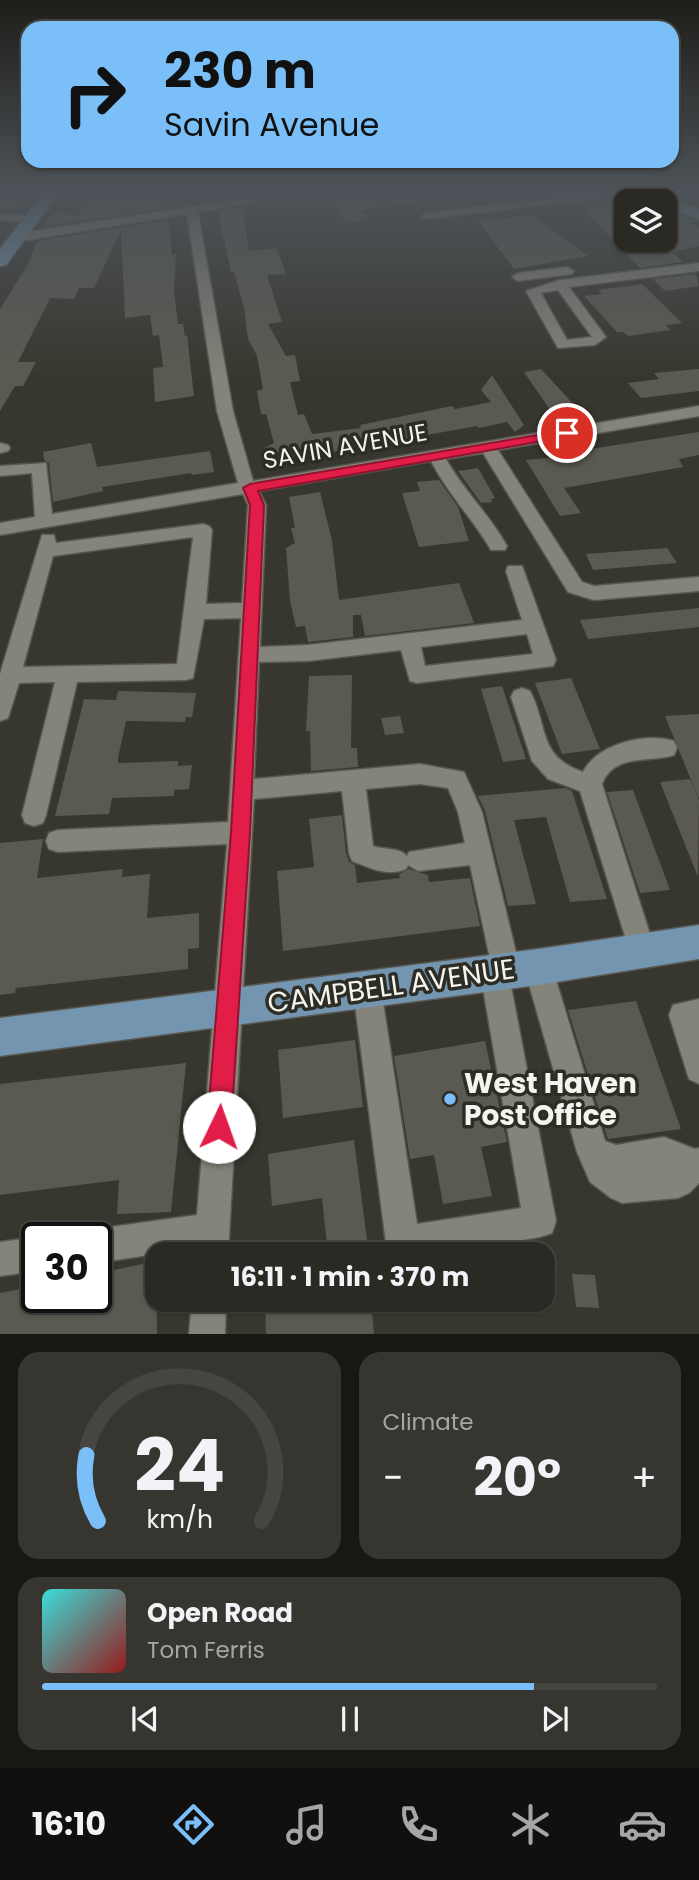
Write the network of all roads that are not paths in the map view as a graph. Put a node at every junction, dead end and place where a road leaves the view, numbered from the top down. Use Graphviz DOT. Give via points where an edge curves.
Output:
graph roads {
  1 [pos="198,253"];
  2 [pos="699,258"];
  3 [pos="699,267"];
  4 [pos="517,277"];
  5 [pos="560,284"];
  6 [pos="699,411"];
  7 [pos="488,447"];
  8 [pos="435,454"];
  9 [pos="0,471"];
  10 [pos="250,488"];
  11 [pos="49,519"];
  12 [pos="1,533"];
  13 [pos="498,546"];
  14 [pos="45,551"];
  15 [pos="515,571"];
  16 [pos="699,584"];
  17 [pos="251,610"];
  18 [pos="195,612"];
  19 [pos="534,626"];
  20 [pos="409,640"];
  21 [pos="248,655"];
  22 [pos="9,663"];
  23 [pos="68,674"];
  24 [pos="522,697"];
  25 [pos="0,712"];
  26 [pos="666,748"];
  27 [pos="353,782"];
  28 [pos="590,784"];
  29 [pos="241,790"];
  30 [pos="34,815"];
  31 [pos="240,832"];
  32 [pos="58,841"];
  33 [pos="479,853"];
  34 [pos="699,942"];
  35 [pos="642,950"];
  36 [pos="513,969"];
  37 [pos="367,989"];
  38 [pos="228,1008"];
  39 [pos="699,1013"];
  40 [pos="0,1037"];
  41 [pos="699,1069"];
  42 [pos="697,1164"];
  43 [pos="212,1242"];
  44 [pos="145,1244"];
  45 [pos="112,1245"];
  46 [pos="21,1256"];
  47 [pos="0,1259"];
  48 [pos="208,1312"];
  49 [pos="207,1334"];
  1 -- 10 [label="street" via="225,411"];
  2 -- 4 [label="street"];
  3 -- 5 [label="street"];
  5 -- 5 [label="street" via="533,291 564,345 595,341 599,337"];
  6 -- 7 [label="street, SAVIN AVENUE"];
  7 -- 8 [label="street, SAVIN AVENUE"];
  7 -- 16 [label="street" via="575,587 594,593"];
  8 -- 10 [label="street, SAVIN AVENUE"];
  8 -- 13 [label="street" via="454,489"];
  9 -- 11 [label="street" via="40,467"];
  10 -- 11 [label="street, SAVIN AVENUE"];
  10 -- 17 [label="street" via="257,505"];
  11 -- 12 [label="street, SAVIN AVENUE"];
  11 -- 14 [label="street"];
  14 -- 18 [label="street" via="204,530"];
  14 -- 22 [label="street"];
  15 -- 19 [label="street"];
  17 -- 18 [label="street"];
  17 -- 21 [label="street"];
  18 -- 23 [label="street" via="186,672"];
  19 -- 20 [label="street"];
  19 -- 20 [label="street" via="546,660 417,675"];
  20 -- 21 [label="street" via="308,653"];
  21 -- 29 [label="street"];
  22 -- 23 [label="street"];
  22 -- 25 [label="street"];
  23 -- 30 [label="street"];
  24 -- 28 [label="street" via="540,754 556,772"];
  26 -- 28 [label="street" via="624,751 599,766"];
  27 -- 29 [label="street"];
  27 -- 33 [label="street" via="420,774 456,779 470,812"];
  27 -- 33 [label="street" via="361,853 382,861"];
  28 -- 35 [label="street"];
  29 -- 31 [label="street"];
  31 -- 32 [label="street"];
  31 -- 38 [label="street"];
  33 -- 36 [label="street"];
  34 -- 35 [label="main road, CAMPBELL AVENUE"];
  35 -- 36 [label="main road, CAMPBELL AVENUE"];
  36 -- 37 [label="main road, CAMPBELL AVENUE"];
  36 -- 37 [label="street" via="540,1221 403,1243"];
  36 -- 42 [label="street" via="601,1171 622,1187 678,1182"];
  37 -- 38 [label="main road, CAMPBELL AVENUE"];
  38 -- 40 [label="main road, CAMPBELL AVENUE"];
  38 -- 43 [label="street"];
  39 -- 41 [label="street" via="683,1015"];
  44 -- 45 [label="street"];
  46 -- 47 [label="street"];
  48 -- 49 [label="street"];
}
